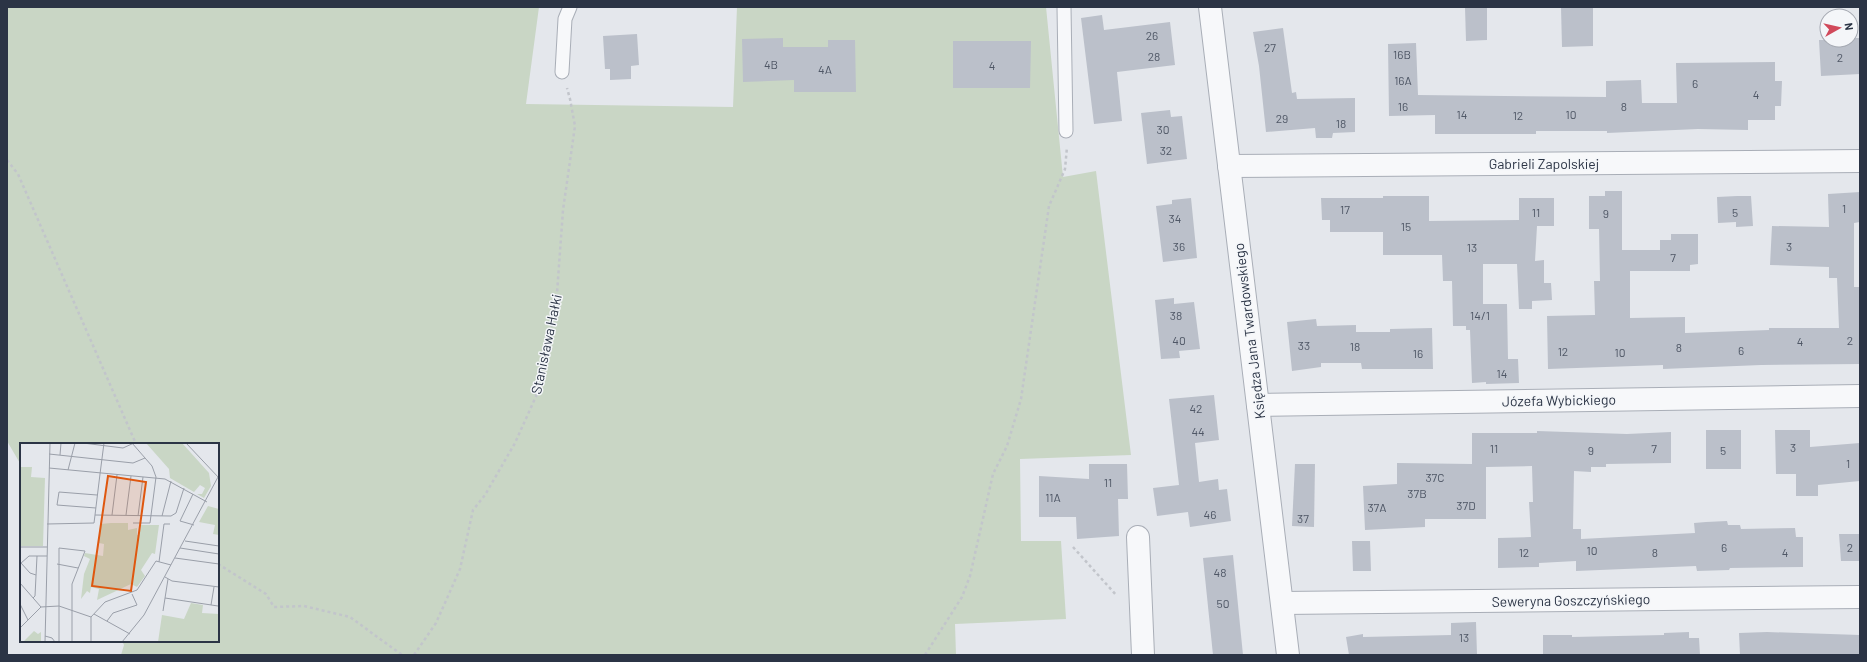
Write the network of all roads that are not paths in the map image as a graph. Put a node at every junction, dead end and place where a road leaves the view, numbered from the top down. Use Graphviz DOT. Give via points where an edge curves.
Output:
graph roads {
  1 [pos="570,7"];
  2 [pos="1064,7"];
  3 [pos="1210,7"];
  4 [pos="562,72"];
  5 [pos="1066,131"];
  6 [pos="1860,161"];
  7 [pos="1229,166"];
  8 [pos="1860,396"];
  9 [pos="1258,405"];
  10 [pos="1138,537"];
  11 [pos="1860,597"];
  12 [pos="1282,602"];
  13 [pos="1143,655"];
  14 [pos="1288,655"];
  1 -- 4 [label="lane" via="565,19"];
  2 -- 5 [label="lane"];
  3 -- 7 [label="street, Księdza Jana Twardowskiego"];
  6 -- 7 [label="street, Gabrieli Zapolskiej"];
  7 -- 9 [label="street, Księdza Jana Twardowskiego"];
  8 -- 9 [label="street, Józefa Wybickiego"];
  9 -- 12 [label="street, Księdza Jana Twardowskiego"];
  10 -- 13 [label="street"];
  11 -- 12 [label="street, Seweryna Goszczyńskiego"];
  12 -- 14 [label="street, Księdza Jana Twardowskiego"];
}
